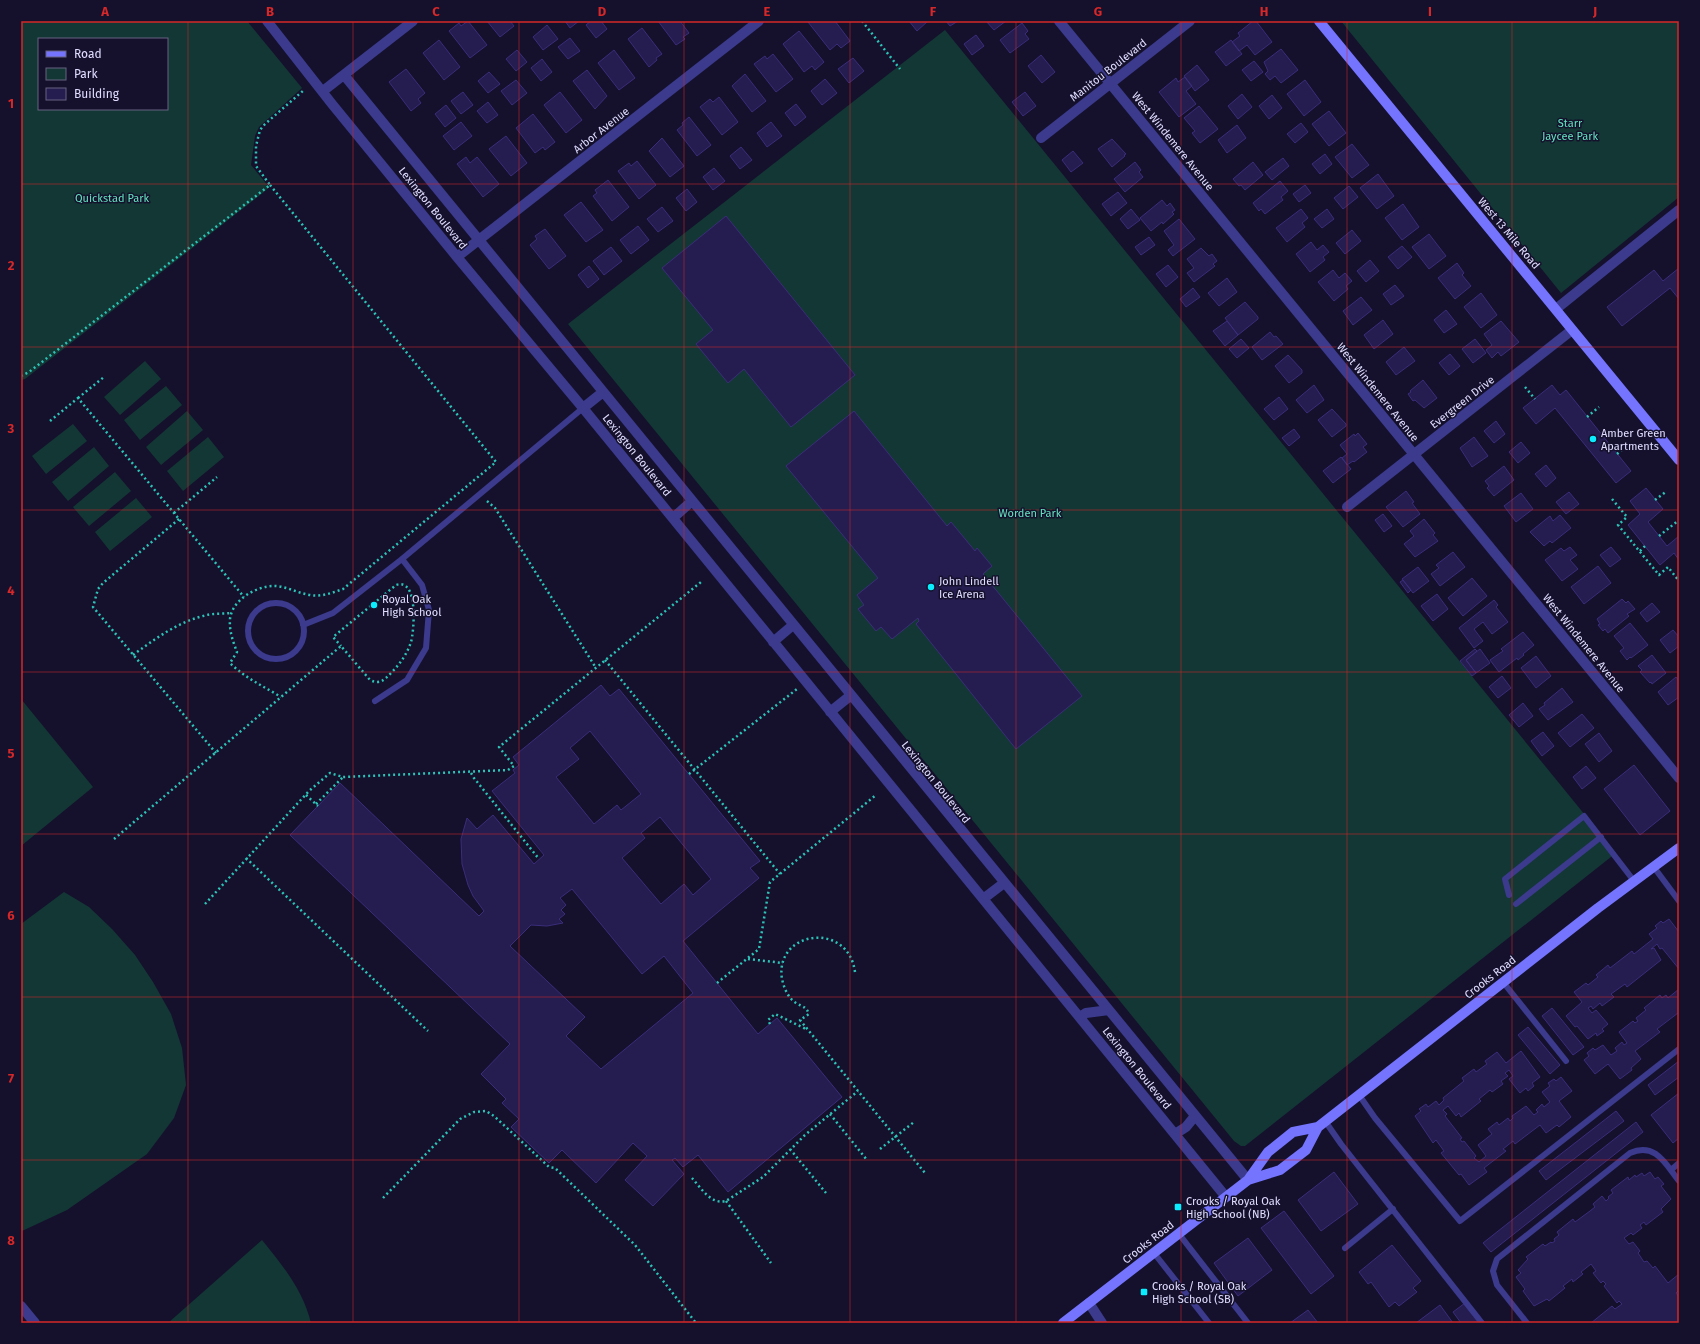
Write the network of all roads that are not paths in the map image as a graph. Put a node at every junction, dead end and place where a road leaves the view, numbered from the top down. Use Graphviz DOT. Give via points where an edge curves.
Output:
graph roads {
  1 [pos="267,21"];
  2 [pos="413,21"];
  3 [pos="759,21"];
  4 [pos="1059,21"];
  5 [pos="1190,21"];
  6 [pos="1319,21"];
  7 [pos="344,75"];
  8 [pos="1110,83"];
  9 [pos="323,91"];
  10 [pos="1041,138"];
  11 [pos="1679,210"];
  12 [pos="478,241"];
  13 [pos="457,257"];
  14 [pos="1556,309"];
  15 [pos="1572,330"];
  16 [pos="603,392"];
  17 [pos="583,408"];
  18 [pos="1414,455"];
  19 [pos="1679,460"];
  20 [pos="692,501"];
  21 [pos="1347,507"];
  22 [pos="673,518"];
  23 [pos="402,558"];
  24 [pos="303,625"];
  25 [pos="793,625"];
  26 [pos="773,642"];
  27 [pos="850,696"];
  28 [pos="375,701"];
  29 [pos="830,712"];
  30 [pos="1679,778"];
  31 [pos="1601,837"];
  32 [pos="1679,848"];
  33 [pos="1653,866"];
  34 [pos="1634,881"];
  35 [pos="1004,883"];
  36 [pos="1509,895"];
  37 [pos="983,899"];
  38 [pos="1679,901"];
  39 [pos="1516,904"];
  40 [pos="1503,982"];
  41 [pos="1108,1010"];
  42 [pos="1080,1017"];
  43 [pos="1679,1049"];
  44 [pos="1566,1060"];
  45 [pos="1359,1095"];
  46 [pos="1195,1116"];
  47 [pos="1322,1124"];
  48 [pos="1176,1134"];
  49 [pos="1679,1163"];
  50 [pos="1671,1170"];
  51 [pos="1248,1180"];
  52 [pos="1679,1181"];
  53 [pos="1226,1197"];
  54 [pos="1393,1209"];
  55 [pos="1179,1234"];
  56 [pos="1345,1248"];
  57 [pos="1154,1253"];
  58 [pos="1089,1303"];
  59 [pos="21,1306"];
  60 [pos="35,1323"];
  61 [pos="1063,1323"];
  62 [pos="1102,1323"];
  63 [pos="1209,1323"];
  64 [pos="1248,1323"];
  65 [pos="1482,1323"];
  66 [pos="1527,1323"];
  1 -- 9 [label="street, Lexington Boulevard"];
  2 -- 7 [label="street"];
  3 -- 12 [label="street, Arbor Avenue"];
  4 -- 8 [label="street, West Windemere Avenue"];
  5 -- 8 [label="street, Manitou Boulevard"];
  6 -- 14 [label="main road, West 13 Mile Road"];
  7 -- 9 [label="street"];
  7 -- 12 [label="street, Lexington Boulevard"];
  8 -- 10 [label="street, Manitou Boulevard"];
  8 -- 18 [label="street, West Windemere Avenue"];
  9 -- 13 [label="street, Lexington Boulevard"];
  11 -- 14 [label="street"];
  12 -- 13 [label="street, Arbor Avenue"];
  12 -- 16 [label="street, Lexington Boulevard"];
  13 -- 17 [label="street, Lexington Boulevard"];
  14 -- 15 [label="main road, West 13 Mile Road"];
  15 -- 18 [label="street, Evergreen Drive"];
  15 -- 19 [label="main road, West 13 Mile Road"];
  16 -- 17 [label="street"];
  16 -- 20 [label="street, Lexington Boulevard"];
  17 -- 22 [label="street, Lexington Boulevard"];
  17 -- 23 [label="lane"];
  18 -- 21 [label="street, Evergreen Drive"];
  18 -- 30 [label="street, West Windemere Avenue"];
  20 -- 22 [label="street"];
  20 -- 25 [label="street, Lexington Boulevard"];
  22 -- 26 [label="street, Lexington Boulevard"];
  23 -- 24 [label="lane" via="333,613"];
  23 -- 28 [label="lane" via="422,585 429,610 426,648 407,680"];
  24 -- 24 [label="lane" via="299,616 285,605 268,604 253,615 249,623 249,640 261,655 279,659 296,650 302,638"];
  25 -- 26 [label="street"];
  25 -- 27 [label="street, Lexington Boulevard"];
  26 -- 29 [label="street, Lexington Boulevard"];
  27 -- 29 [label="street"];
  27 -- 35 [label="street, Lexington Boulevard"];
  29 -- 37 [label="street, Lexington Boulevard"];
  31 -- 34 [label="lane"];
  31 -- 36 [label="lane" via="1584,816 1506,879"];
  31 -- 39 [label="lane"];
  32 -- 33 [label="main road, Crooks Road"];
  33 -- 34 [label="main road, Crooks Road"];
  33 -- 38 [label="lane"];
  34 -- 40 [label="main road, Crooks Road"];
  35 -- 37 [label="street"];
  35 -- 41 [label="street, Lexington Boulevard"];
  37 -- 42 [label="street, Lexington Boulevard"];
  40 -- 44 [label="lane"];
  40 -- 45 [label="main road, Crooks Road"];
  41 -- 42 [label="street, Lexington Boulevard" via="1096,1010"];
  41 -- 46 [label="street, Lexington Boulevard"];
  42 -- 48 [label="street, Lexington Boulevard"];
  43 -- 45 [label="lane" via="1460,1221 1374,1118"];
  45 -- 47 [label="main road, Crooks Road"];
  46 -- 48 [label="street"];
  46 -- 51 [label="street, Lexington Boulevard"];
  47 -- 51 [label="main road, Crooks Road" via="1293,1132 1268,1152"];
  47 -- 51 [label="main road, Crooks Road" via="1306,1150 1280,1170"];
  47 -- 54 [label="lane"];
  48 -- 53 [label="street, Lexington Boulevard"];
  49 -- 50 [label="lane"];
  50 -- 52 [label="lane"];
  50 -- 66 [label="lane" via="1650,1150 1640,1149 1630,1153 1497,1259 1493,1271 1497,1285"];
  51 -- 53 [label="main road, Crooks Road"];
  53 -- 55 [label="main road, Crooks Road"];
  54 -- 56 [label="lane"];
  54 -- 65 [label="lane"];
  55 -- 57 [label="main road, Crooks Road"];
  55 -- 64 [label="lane"];
  57 -- 58 [label="main road, Crooks Road"];
  57 -- 63 [label="lane"];
  58 -- 61 [label="main road, Crooks Road"];
  58 -- 62 [label="street"];
  59 -- 60 [label="street"];
}
